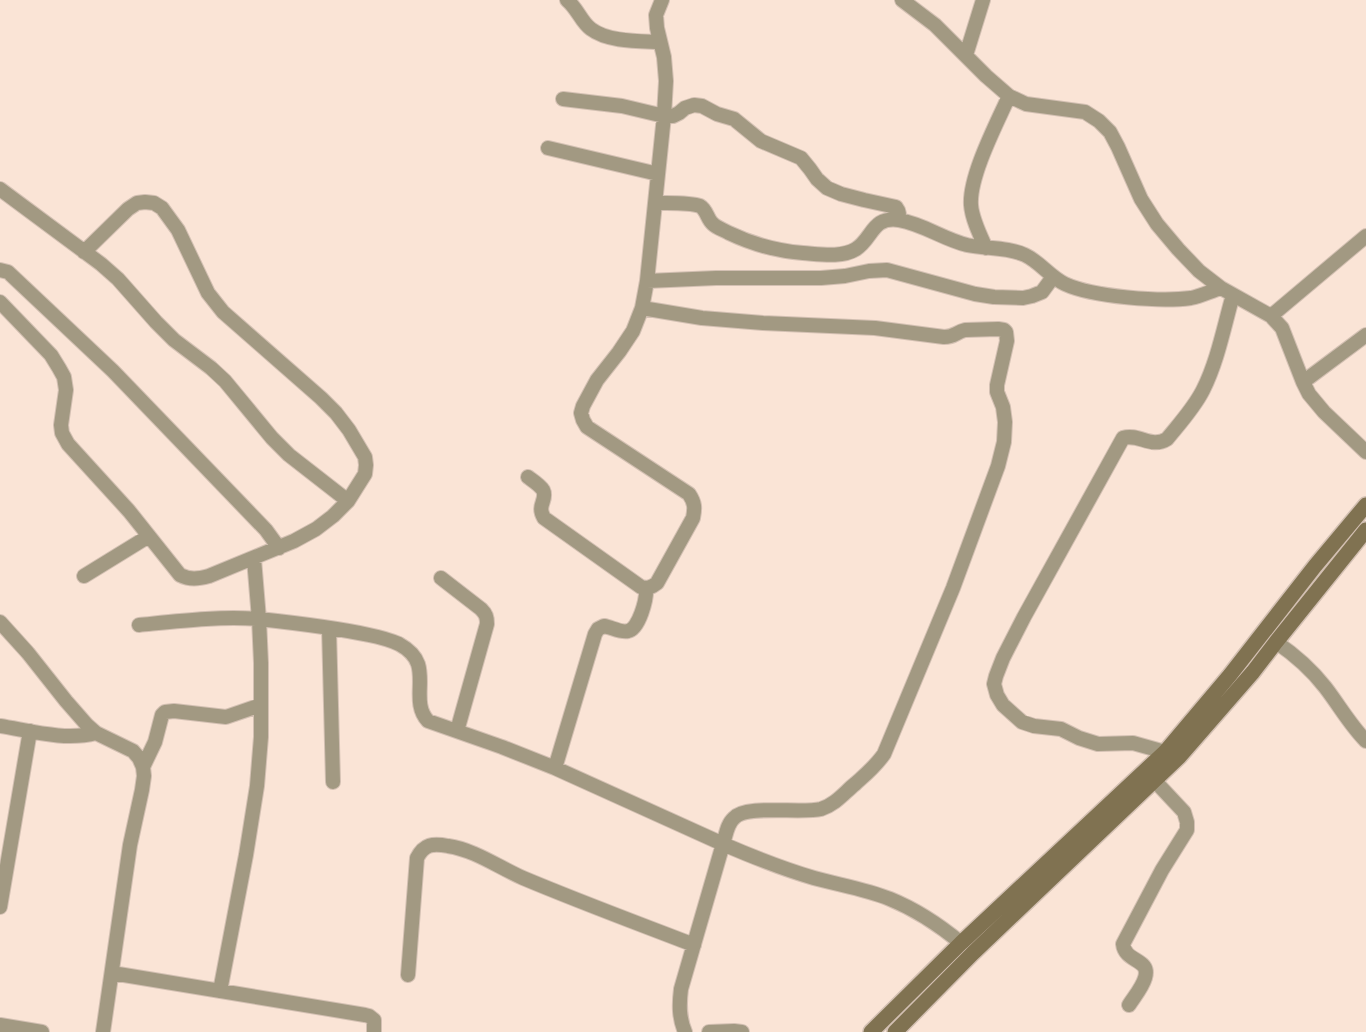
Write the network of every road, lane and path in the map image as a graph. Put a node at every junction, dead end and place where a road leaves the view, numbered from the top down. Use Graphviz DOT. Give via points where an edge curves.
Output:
graph roads {
  1 [pos="567,0"];
  2 [pos="662,0"];
  3 [pos="902,0"];
  4 [pos="984,0"];
  5 [pos="660,42"];
  6 [pos="966,56"];
  7 [pos="1009,96"];
  8 [pos="563,99"];
  9 [pos="664,116"];
  10 [pos="548,148"];
  11 [pos="658,174"];
  12 [pos="0,189"];
  13 [pos="654,203"];
  14 [pos="898,220"];
  15 [pos="1366,236"];
  16 [pos="986,248"];
  17 [pos="84,252"];
  18 [pos="0,270"];
  19 [pos="1053,277"];
  20 [pos="647,280"];
  21 [pos="1227,292"];
  22 [pos="0,302"];
  23 [pos="642,308"];
  24 [pos="1271,316"];
  25 [pos="1366,335"];
  26 [pos="1303,382"];
  27 [pos="1360,437"];
  28 [pos="1366,452"];
  29 [pos="528,477"];
  30 [pos="348,501"];
  31 [pos="1366,505"];
  32 [pos="1366,530"];
  33 [pos="149,536"];
  34 [pos="279,548"];
  35 [pos="254,559"];
  36 [pos="84,576"];
  37 [pos="441,578"];
  38 [pos="646,588"];
  39 [pos="260,619"];
  40 [pos="0,622"];
  41 [pos="139,625"];
  42 [pos="329,628"];
  43 [pos="1276,642"];
  44 [pos="261,705"];
  45 [pos="0,726"];
  46 [pos="30,731"];
  47 [pos="457,731"];
  48 [pos="96,734"];
  49 [pos="1366,741"];
  50 [pos="1164,752"];
  51 [pos="143,766"];
  52 [pos="555,768"];
  53 [pos="1154,780"];
  54 [pos="333,782"];
  55 [pos="6,829"];
  56 [pos="723,844"];
  57 [pos="0,907"];
  58 [pos="961,943"];
  59 [pos="694,945"];
  60 [pos="112,973"];
  61 [pos="408,975"];
  62 [pos="220,991"];
  63 [pos="1129,1005"];
  64 [pos="0,1025"];
  65 [pos="42,1032"];
  66 [pos="103,1032"];
  67 [pos="374,1032"];
  68 [pos="685,1032"];
  69 [pos="709,1032"];
  70 [pos="742,1032"];
  71 [pos="871,1032"];
  72 [pos="895,1032"];
  1 -- 5 [label="street" via="598,34"];
  2 -- 5 [label="street" via="656,15"];
  3 -- 6 [label="street"];
  4 -- 6 [label="street"];
  5 -- 9 [label="street" via="666,81"];
  6 -- 7 [label="street"];
  7 -- 16 [label="street" via="971,190 970,206"];
  7 -- 21 [label="street" via="1026,104 1085,112 1099,121 1110,132 1157,224 1199,271"];
  8 -- 9 [label="street"];
  9 -- 11 [label="street"];
  9 -- 14 [label="street" via="673,116 694,105 734,119 761,141 801,159 827,188 897,207"];
  10 -- 11 [label="street"];
  11 -- 13 [label="street"];
  12 -- 17 [label="street"];
  13 -- 14 [label="street" via="699,206 712,224 744,240 799,253 845,253 856,249 879,223"];
  13 -- 20 [label="street"];
  14 -- 16 [label="street" via="965,245"];
  15 -- 24 [label="street"];
  16 -- 19 [label="street" via="1023,254"];
  17 -- 30 [label="street" via="118,279 174,340 225,381 289,455"];
  17 -- 30 [label="street" via="137,203 154,203 162,208 178,230 208,293 223,312 321,398 349,430 366,465 363,480"];
  18 -- 34 [label="street" via="8,272 113,371"];
  19 -- 20 [label="street" via="1042,292 1023,298 975,294 887,270 821,278"];
  19 -- 21 [label="street" via="1080,289 1141,298 1171,300"];
  20 -- 23 [label="street"];
  21 -- 24 [label="street"];
  21 -- 50 [label="street" via="1214,362 1190,412 1162,442 1123,438 1024,617 994,684 1003,705 1022,722 1061,729 1098,744 1133,743"];
  22 -- 33 [label="street" via="51,355 64,377 61,425 68,444"];
  23 -- 38 [label="street" via="633,331 597,380 581,413 588,427 694,501 693,518 657,583"];
  23 -- 56 [label="street" via="763,324 875,328 944,337 965,330 998,329 1004,330 1007,337 997,385 1005,422 998,466 884,754 875,767 830,805 804,811 741,813 728,827"];
  24 -- 26 [label="street" via="1282,328"];
  25 -- 26 [label="street"];
  26 -- 27 [label="street" via="1324,412"];
  27 -- 28 [label="street"];
  29 -- 38 [label="street" via="543,490 540,507 544,518 634,584"];
  30 -- 34 [label="street" via="316,529"];
  31 -- 50 [label="street"];
  32 -- 43 [label="street"];
  33 -- 35 [label="street" via="173,568 188,579 209,576"];
  33 -- 36 [label="street"];
  34 -- 35 [label="street"];
  35 -- 39 [label="street"];
  37 -- 47 [label="street" via="487,618"];
  38 -- 52 [label="street" via="644,607 632,630 604,626 595,634"];
  39 -- 41 [label="street" via="236,617"];
  39 -- 42 [label="street"];
  39 -- 44 [label="street"];
  40 -- 48 [label="street"];
  42 -- 47 [label="street" via="399,644 412,654 418,665 423,716"];
  42 -- 54 [label="street"];
  43 -- 49 [label="street" via="1310,669"];
  43 -- 53 [label="street" via="1179,757"];
  44 -- 51 [label="street" via="226,717 165,712"];
  44 -- 62 [label="street" via="257,786"];
  45 -- 46 [label="street"];
  46 -- 48 [label="street" via="68,736"];
  46 -- 55 [label="street" via="23,781"];
  47 -- 52 [label="street"];
  48 -- 51 [label="street" via="133,751"];
  50 -- 58 [label="street"];
  51 -- 60 [label="street"];
  52 -- 56 [label="street"];
  53 -- 63 [label="street" via="1184,812 1187,830 1123,944 1127,955 1145,970 1143,982"];
  53 -- 72 [label="street"];
  55 -- 57 [label="street"];
  56 -- 58 [label="street" via="813,878 888,898 939,925"];
  56 -- 59 [label="street"];
  58 -- 71 [label="street"];
  59 -- 61 [label="street" via="523,878 468,850 434,845 426,846 417,858"];
  59 -- 68 [label="street" via="679,1004"];
  60 -- 62 [label="street"];
  60 -- 66 [label="street"];
  62 -- 67 [label="street" via="369,1016 374,1020"];
  64 -- 65 [label="street"];
  69 -- 70 [label="street"];
}
